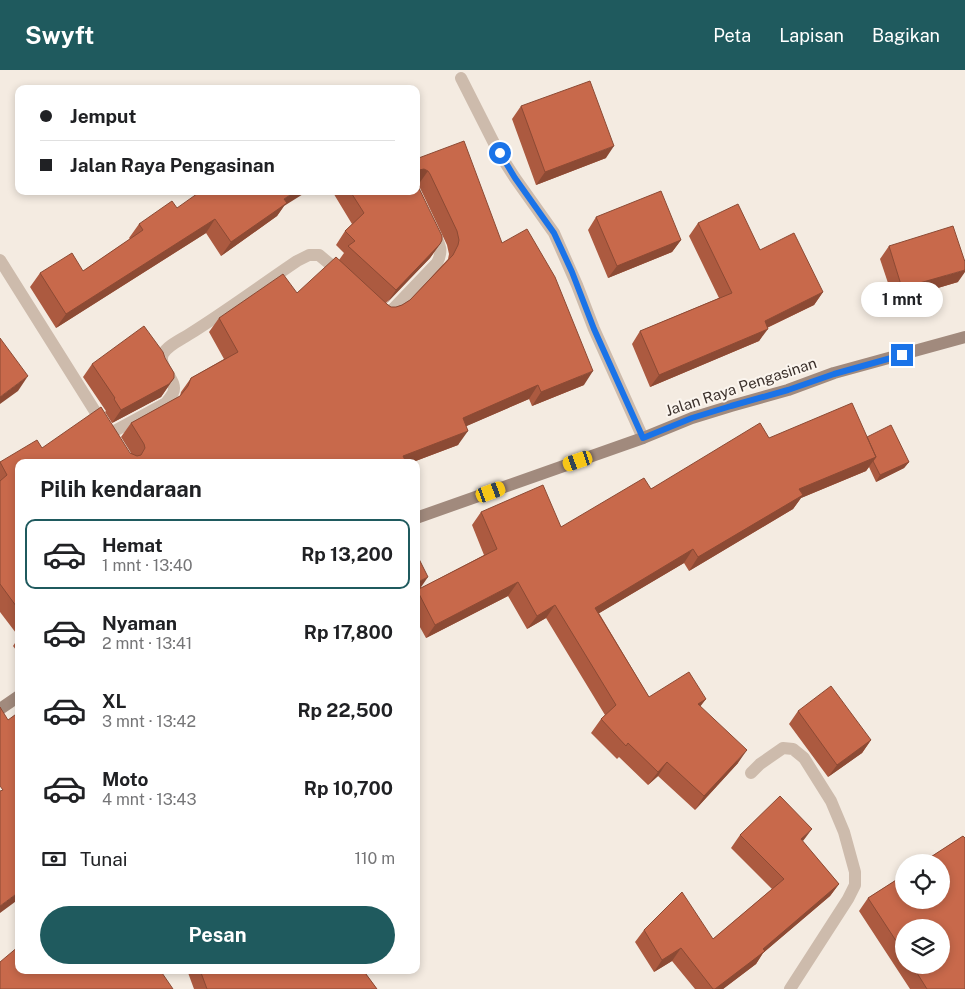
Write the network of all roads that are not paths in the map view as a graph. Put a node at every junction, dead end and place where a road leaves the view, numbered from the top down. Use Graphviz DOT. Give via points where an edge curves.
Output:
graph roads {
  1 [pos="461,78"];
  2 [pos="428,223"];
  3 [pos="0,260"];
  4 [pos="354,286"];
  5 [pos="372,303"];
  6 [pos="965,337"];
  7 [pos="643,438"];
  8 [pos="420,517"];
  9 [pos="15,699"];
  10 [pos="0,709"];
  11 [pos="751,773"];
  12 [pos="790,989"];
  1 -- 7 [label="street" via="515,178 554,233"];
  2 -- 5 [label="street" via="440,248 437,263 388,312 384,313"];
  3 -- 4 [label="street" via="112,438 166,403 174,392 162,362 167,349 296,261 309,255 319,256"];
  6 -- 7 [label="main road, Jalan Raya Pengasinan" via="692,418"];
  7 -- 8 [label="main road, Jalan Raya Pengasinan"];
  9 -- 10 [label="main road"];
  11 -- 12 [label="street" via="782,748 793,749 804,758 831,801 855,872 855,885 848,900"];
}
